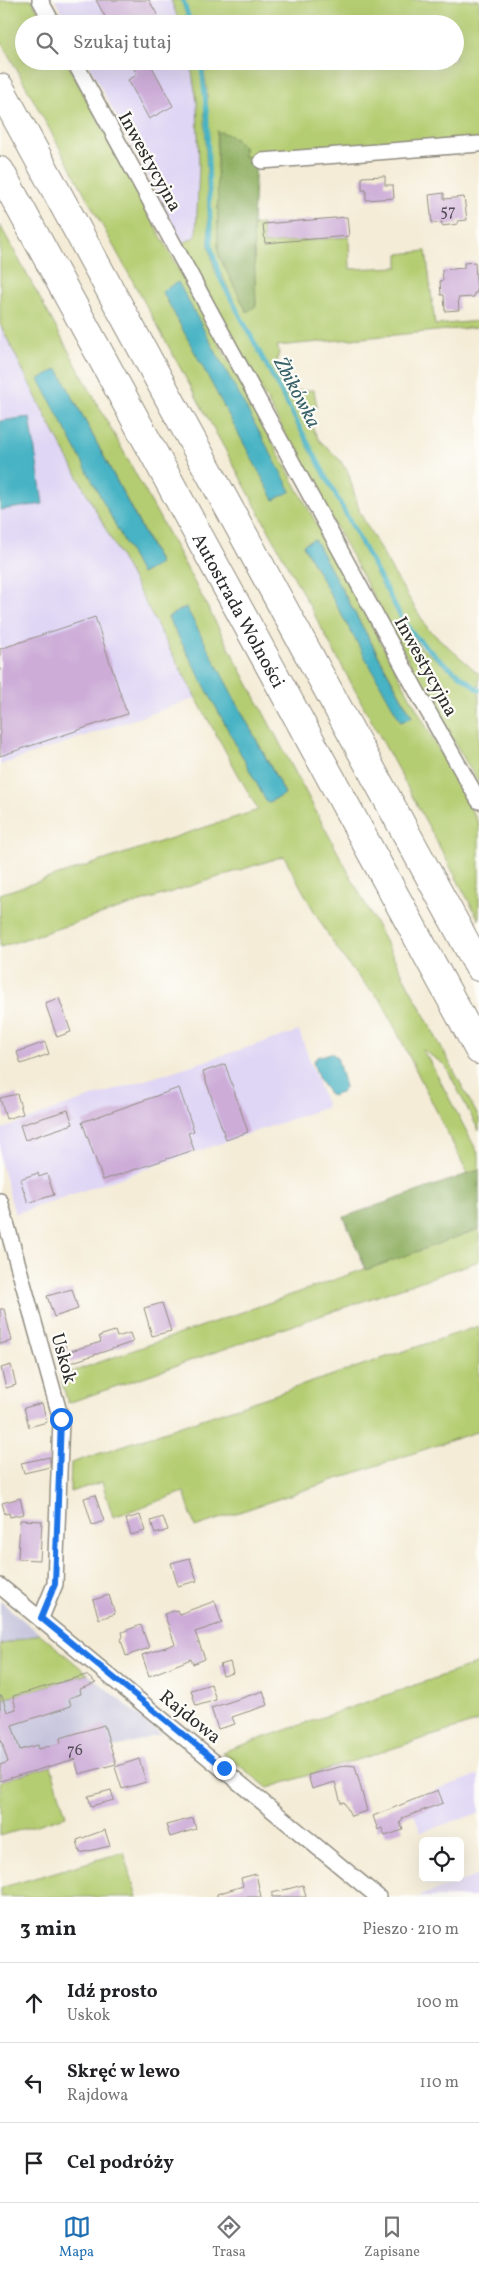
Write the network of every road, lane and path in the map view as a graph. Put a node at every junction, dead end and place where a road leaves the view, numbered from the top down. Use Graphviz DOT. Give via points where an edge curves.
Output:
graph roads {
  1 [pos="40,0"];
  2 [pos="48,15"];
  3 [pos="79,70"];
  4 [pos="0,88"];
  5 [pos="479,144"];
  6 [pos="262,161"];
  7 [pos="0,170"];
  8 [pos="479,801"];
  9 [pos="479,967"];
  10 [pos="479,1050"];
  11 [pos="0,1201"];
  12 [pos="0,1586"];
  13 [pos="41,1618"];
  14 [pos="378,1897"];
  1 -- 2 [label="street"];
  3 -- 8 [label="street, Inwestycyjna"];
  4 -- 9 [label="highway"];
  5 -- 6 [label="street"];
  7 -- 10 [label="highway, Autostrada Wolności"];
  11 -- 13 [label="street, Uskok" via="61,1419 55,1584"];
  12 -- 13 [label="street, Rajdowa"];
  13 -- 14 [label="street, Rajdowa"];
}
